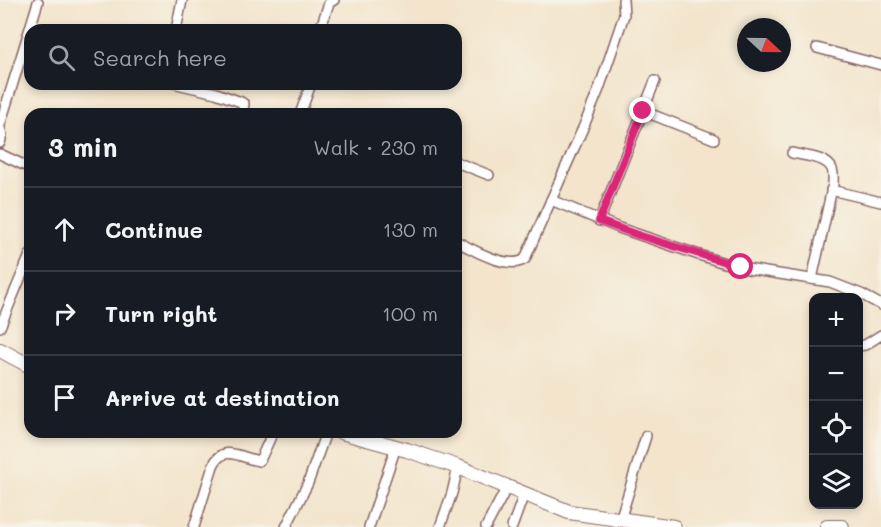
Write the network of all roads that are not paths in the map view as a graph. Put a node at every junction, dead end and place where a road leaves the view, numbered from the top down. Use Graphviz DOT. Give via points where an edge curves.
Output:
graph roads {
  1 [pos="182,0"];
  2 [pos="334,0"];
  3 [pos="623,0"];
  4 [pos="38,2"];
  5 [pos="31,24"];
  6 [pos="177,24"];
  7 [pos="322,24"];
  8 [pos="24,48"];
  9 [pos="817,48"];
  10 [pos="881,65"];
  11 [pos="655,81"];
  12 [pos="203,90"];
  13 [pos="309,90"];
  14 [pos="243,108"];
  15 [pos="302,108"];
  16 [pos="643,111"];
  17 [pos="0,128"];
  18 [pos="714,139"];
  19 [pos="0,143"];
  20 [pos="792,153"];
  21 [pos="0,154"];
  22 [pos="24,165"];
  23 [pos="462,165"];
  24 [pos="489,176"];
  25 [pos="831,190"];
  26 [pos="550,200"];
  27 [pos="881,202"];
  28 [pos="599,221"];
  29 [pos="462,244"];
  30 [pos="24,269"];
  31 [pos="812,279"];
  32 [pos="881,305"];
  33 [pos="0,327"];
  34 [pos="881,335"];
  35 [pos="863,345"];
  36 [pos="0,350"];
  37 [pos="24,363"];
  38 [pos="646,436"];
  39 [pos="270,438"];
  40 [pos="324,438"];
  41 [pos="363,438"];
  42 [pos="396,447"];
  43 [pos="458,467"];
  44 [pos="507,487"];
  45 [pos="525,494"];
  46 [pos="620,520"];
  47 [pos="194,527"];
  48 [pos="286,527"];
  49 [pos="369,527"];
  50 [pos="440,527"];
  51 [pos="486,527"];
  52 [pos="512,527"];
  53 [pos="669,527"];
  54 [pos="827,527"];
  55 [pos="842,527"];
  1 -- 6 [label="street"];
  2 -- 7 [label="street" via="329,3"];
  3 -- 26 [label="street" via="624,15 599,89"];
  4 -- 5 [label="street"];
  8 -- 17 [label="street"];
  9 -- 10 [label="street"];
  11 -- 16 [label="street"];
  12 -- 14 [label="street" via="241,102"];
  13 -- 15 [label="street"];
  16 -- 18 [label="street"];
  16 -- 28 [label="street"];
  17 -- 19 [label="street"];
  20 -- 25 [label="street" via="829,164 833,176"];
  21 -- 22 [label="street"];
  23 -- 24 [label="street"];
  25 -- 27 [label="street"];
  25 -- 31 [label="street"];
  26 -- 28 [label="street"];
  26 -- 29 [label="street" via="527,255 520,262 485,255"];
  28 -- 31 [label="street" via="741,267"];
  30 -- 33 [label="street"];
  31 -- 32 [label="street" via="846,288"];
  34 -- 35 [label="street"];
  36 -- 37 [label="street"];
  38 -- 46 [label="street"];
  39 -- 47 [label="street" via="259,461 225,453 218,456"];
  40 -- 48 [label="street" via="308,483"];
  41 -- 42 [label="street"];
  42 -- 43 [label="street"];
  42 -- 49 [label="street"];
  43 -- 44 [label="street"];
  43 -- 50 [label="street"];
  44 -- 45 [label="street"];
  44 -- 51 [label="street"];
  45 -- 46 [label="street" via="569,512"];
  45 -- 52 [label="street"];
  46 -- 53 [label="street"];
  54 -- 55 [label="street"];
}
